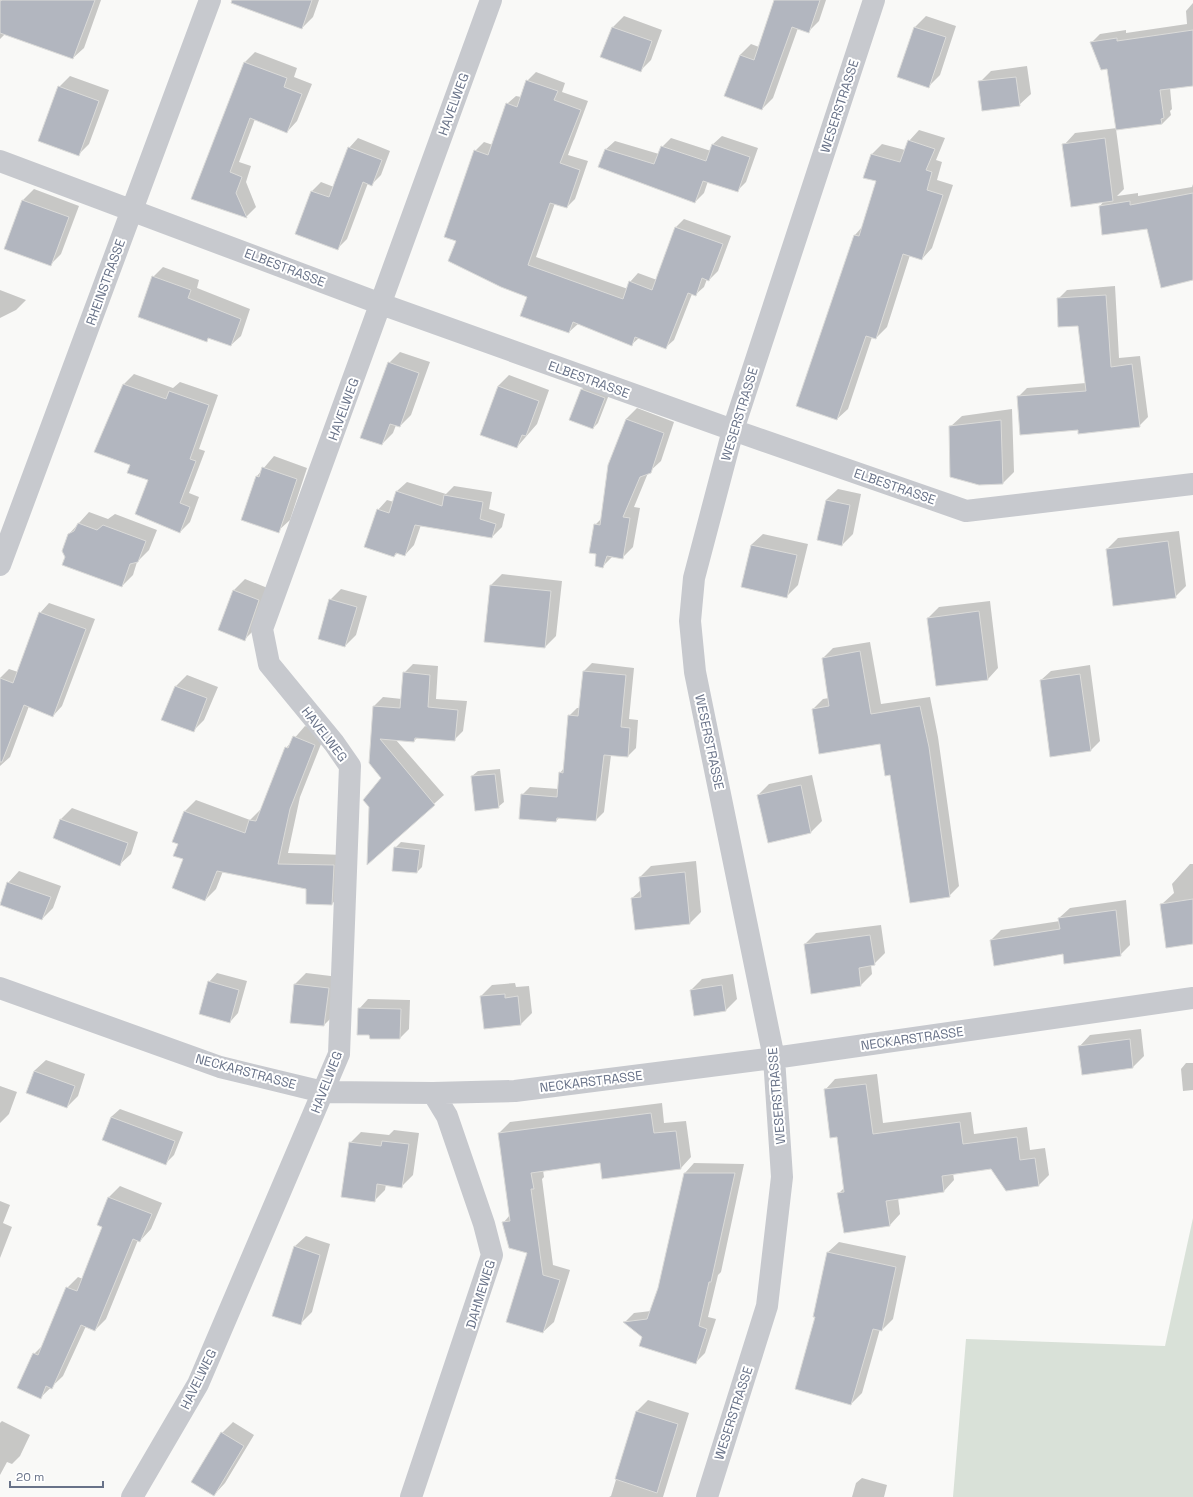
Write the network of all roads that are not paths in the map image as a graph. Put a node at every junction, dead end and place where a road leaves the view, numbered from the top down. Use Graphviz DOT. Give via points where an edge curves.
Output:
graph roads {
  1 [pos="210,0"];
  2 [pos="491,0"];
  3 [pos="874,0"];
  4 [pos="0,161"];
  5 [pos="132,210"];
  6 [pos="382,304"];
  7 [pos="733,430"];
  8 [pos="1193,484"];
  9 [pos="0,565"];
  10 [pos="0,988"];
  11 [pos="1193,998"];
  12 [pos="774,1058"];
  13 [pos="323,1092"];
  14 [pos="433,1093"];
  15 [pos="132,1497"];
  16 [pos="411,1497"];
  17 [pos="707,1497"];
  1 -- 5 [label="street, RHEINSTRASSE"];
  2 -- 6 [label="street, HAVELWEG"];
  3 -- 7 [label="street, WESERSTRASSE"];
  4 -- 5 [label="street, ELBESTRASSE"];
  5 -- 6 [label="street, ELBESTRASSE"];
  5 -- 9 [label="street, RHEINSTRASSE"];
  6 -- 7 [label="street, ELBESTRASSE"];
  6 -- 13 [label="street, HAVELWEG" via="262,629 269,664 350,766 340,1054"];
  7 -- 8 [label="street, ELBESTRASSE" via="966,511"];
  7 -- 12 [label="street, WESERSTRASSE" via="694,578 690,621 695,672"];
  10 -- 13 [label="street, NECKARSTRASSE" via="220,1067"];
  11 -- 12 [label="street, NECKARSTRASSE"];
  12 -- 14 [label="street, NECKARSTRASSE" via="515,1091"];
  12 -- 17 [label="street, WESERSTRASSE" via="782,1177 767,1306"];
  13 -- 14 [label="street, NECKARSTRASSE"];
  13 -- 15 [label="street, HAVELWEG" via="198,1384"];
  14 -- 16 [label="street, DAHMEWEG" via="447,1116 492,1255"];
}
